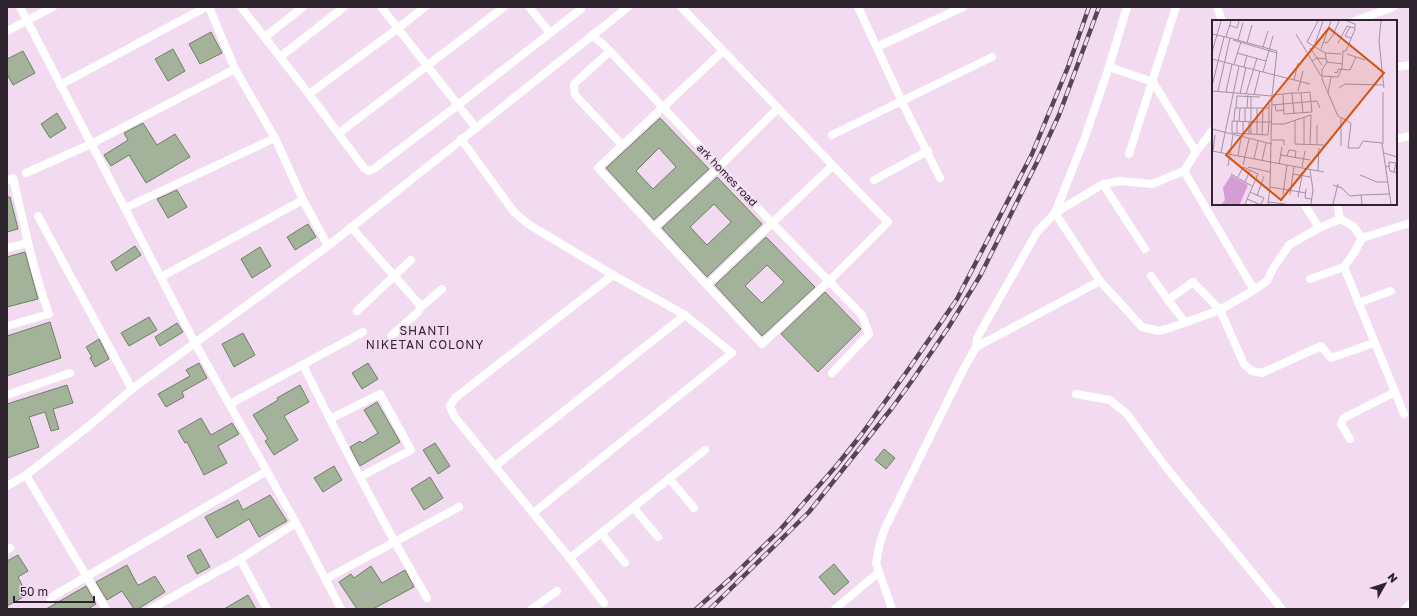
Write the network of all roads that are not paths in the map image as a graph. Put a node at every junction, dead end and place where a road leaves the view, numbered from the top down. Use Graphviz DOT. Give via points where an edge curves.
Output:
graph roads {
  1 [pos="20,7"];
  2 [pos="53,7"];
  3 [pos="206,7"];
  4 [pos="209,7"];
  5 [pos="241,7"];
  6 [pos="303,7"];
  7 [pos="344,7"];
  8 [pos="381,7"];
  9 [pos="424,7"];
  10 [pos="504,7"];
  11 [pos="529,7"];
  12 [pos="628,7"];
  13 [pos="681,7"];
  14 [pos="858,7"];
  15 [pos="963,7"];
  16 [pos="1127,7"];
  17 [pos="1176,7"];
  18 [pos="1217,7"];
  19 [pos="1393,7"];
  20 [pos="581,9"];
  21 [pos="1222,20"];
  22 [pos="1358,20"];
  23 [pos="28,21"];
  24 [pos="397,29"];
  25 [pos="7,32"];
  26 [pos="550,33"];
  27 [pos="592,35"];
  28 [pos="265,37"];
  29 [pos="877,47"];
  30 [pos="723,50"];
  31 [pos="610,51"];
  32 [pos="280,57"];
  33 [pos="992,57"];
  34 [pos="1410,65"];
  35 [pos="427,67"];
  36 [pos="1397,67"];
  37 [pos="1109,68"];
  38 [pos="235,69"];
  39 [pos="1153,82"];
  40 [pos="60,85"];
  41 [pos="309,94"];
  42 [pos="902,102"];
  43 [pos="458,105"];
  44 [pos="662,107"];
  45 [pos="778,108"];
  46 [pos="476,128"];
  47 [pos="1212,131"];
  48 [pos="338,133"];
  49 [pos="832,135"];
  50 [pos="1410,136"];
  51 [pos="275,138"];
  52 [pos="461,139"];
  53 [pos="1397,139"];
  54 [pos="91,144"];
  55 [pos="622,145"];
  56 [pos="928,151"];
  57 [pos="1196,152"];
  58 [pos="1129,154"];
  59 [pos="832,166"];
  60 [pos="719,167"];
  61 [pos="1184,170"];
  62 [pos="26,173"];
  63 [pos="940,178"];
  64 [pos="7,180"];
  65 [pos="874,180"];
  66 [pos="1103,184"];
  67 [pos="303,200"];
  68 [pos="1305,205"];
  69 [pos="1337,205"];
  70 [pos="125,208"];
  71 [pos="1055,213"];
  72 [pos="38,216"];
  73 [pos="1340,219"];
  74 [pos="772,223"];
  75 [pos="1410,223"];
  76 [pos="351,227"];
  77 [pos="654,228"];
  78 [pos="1319,228"];
  79 [pos="1362,238"];
  80 [pos="28,243"];
  81 [pos="328,246"];
  82 [pos="7,248"];
  83 [pos="1145,249"];
  84 [pos="411,260"];
  85 [pos="1344,267"];
  86 [pos="613,275"];
  87 [pos="395,276"];
  88 [pos="1151,276"];
  89 [pos="161,277"];
  90 [pos="1310,279"];
  91 [pos="829,281"];
  92 [pos="1100,281"];
  93 [pos="707,285"];
  94 [pos="442,289"];
  95 [pos="1254,290"];
  96 [pos="1391,291"];
  97 [pos="1168,300"];
  98 [pos="1358,302"];
  99 [pos="420,308"];
  100 [pos="1220,310"];
  101 [pos="357,311"];
  102 [pos="684,315"];
  103 [pos="1186,322"];
  104 [pos="7,326"];
  105 [pos="363,332"];
  106 [pos="391,336"];
  107 [pos="195,343"];
  108 [pos="1374,343"];
  109 [pos="976,348"];
  110 [pos="303,365"];
  111 [pos="70,373"];
  112 [pos="832,373"];
  113 [pos="132,389"];
  114 [pos="1395,392"];
  115 [pos="1076,394"];
  116 [pos="7,395"];
  117 [pos="230,404"];
  118 [pos="1404,414"];
  119 [pos="330,419"];
  120 [pos="1350,439"];
  121 [pos="705,450"];
  122 [pos="495,466"];
  123 [pos="267,471"];
  124 [pos="26,475"];
  125 [pos="360,477"];
  126 [pos="670,478"];
  127 [pos="7,486"];
  128 [pos="459,506"];
  129 [pos="633,507"];
  130 [pos="694,508"];
  131 [pos="533,513"];
  132 [pos="296,523"];
  133 [pos="601,533"];
  134 [pos="658,537"];
  135 [pos="394,541"];
  136 [pos="570,558"];
  137 [pos="240,559"];
  138 [pos="625,563"];
  139 [pos="879,572"];
  140 [pos="88,577"];
  141 [pos="326,579"];
  142 [pos="557,591"];
  143 [pos="50,598"];
  144 [pos="427,598"];
  145 [pos="604,603"];
  146 [pos="1410,604"];
  147 [pos="106,609"];
  148 [pos="151,609"];
  149 [pos="267,609"];
  150 [pos="341,609"];
  151 [pos="532,609"];
  152 [pos="835,609"];
  153 [pos="892,609"];
  154 [pos="1282,609"];
  155 [pos="1405,609"];
  1 -- 23 [label="street"];
  2 -- 23 [label="street"];
  3 -- 40 [label="street"];
  4 -- 38 [label="street"];
  5 -- 28 [label="street"];
  6 -- 28 [label="street"];
  7 -- 32 [label="street"];
  8 -- 24 [label="street"];
  9 -- 24 [label="street"];
  10 -- 35 [label="street"];
  11 -- 26 [label="street"];
  12 -- 27 [label="street"];
  13 -- 30 [label="street"];
  14 -- 29 [label="street"];
  15 -- 29 [label="street"];
  16 -- 37 [label="street"];
  17 -- 39 [label="street"];
  18 -- 21 [label="street"];
  19 -- 22 [label="street"];
  20 -- 26 [label="street"];
  23 -- 25 [label="street"];
  23 -- 40 [label="street"];
  24 -- 35 [label="street"];
  24 -- 41 [label="street"];
  26 -- 43 [label="street"];
  27 -- 31 [label="street, ark homes road"];
  27 -- 46 [label="street"];
  28 -- 32 [label="street"];
  29 -- 42 [label="street"];
  30 -- 44 [label="street"];
  30 -- 45 [label="street"];
  31 -- 44 [label="street, ark homes road"];
  31 -- 55 [label="street" via="574,84 575,95"];
  32 -- 41 [label="street"];
  33 -- 42 [label="street"];
  34 -- 36 [label="street"];
  35 -- 43 [label="street"];
  35 -- 48 [label="street"];
  37 -- 39 [label="street"];
  37 -- 71 [label="street"];
  38 -- 51 [label="street"];
  38 -- 54 [label="street"];
  39 -- 57 [label="street"];
  39 -- 58 [label="street"];
  40 -- 54 [label="street"];
  41 -- 48 [label="street"];
  42 -- 49 [label="street"];
  42 -- 56 [label="street"];
  43 -- 46 [label="street"];
  43 -- 48 [label="street" via="369,171"];
  44 -- 55 [label="street"];
  44 -- 60 [label="street, ark homes road"];
  45 -- 59 [label="street"];
  45 -- 60 [label="street"];
  46 -- 52 [label="street"];
  47 -- 57 [label="street"];
  50 -- 53 [label="street"];
  51 -- 67 [label="street"];
  51 -- 70 [label="street"];
  52 -- 76 [label="street"];
  52 -- 86 [label="street" via="514,212 542,233"];
  54 -- 62 [label="street"];
  54 -- 70 [label="street"];
  55 -- 77 [label="street" via="598,168"];
  56 -- 63 [label="street"];
  56 -- 65 [label="street"];
  57 -- 61 [label="street"];
  59 -- 74 [label="street"];
  59 -- 91 [label="street" via="888,222"];
  60 -- 74 [label="street, ark homes road"];
  60 -- 77 [label="street"];
  61 -- 66 [label="street" via="1152,184 1121,181"];
  61 -- 95 [label="street"];
  64 -- 80 [label="street" via="13,178"];
  66 -- 71 [label="street"];
  66 -- 83 [label="street"];
  67 -- 81 [label="street"];
  67 -- 89 [label="street"];
  68 -- 78 [label="street"];
  69 -- 73 [label="street"];
  70 -- 89 [label="street"];
  71 -- 92 [label="street"];
  71 -- 109 [label="street" via="1037,232 977,338"];
  72 -- 113 [label="street"];
  73 -- 78 [label="street"];
  73 -- 79 [label="street" via="1353,226"];
  74 -- 91 [label="street, ark homes road"];
  74 -- 93 [label="street"];
  75 -- 79 [label="street"];
  76 -- 81 [label="street"];
  76 -- 87 [label="street"];
  77 -- 93 [label="street"];
  78 -- 95 [label="street" via="1289,245 1267,281"];
  79 -- 85 [label="street"];
  80 -- 82 [label="street"];
  80 -- 104 [label="street" via="49,314"];
  81 -- 107 [label="street"];
  84 -- 87 [label="street"];
  85 -- 90 [label="street"];
  85 -- 98 [label="street"];
  86 -- 102 [label="street"];
  86 -- 122 [label="street" via="455,398 450,406 454,416"];
  87 -- 99 [label="street"];
  87 -- 101 [label="street"];
  88 -- 97 [label="street"];
  89 -- 107 [label="street"];
  91 -- 93 [label="street" via="762,344"];
  91 -- 112 [label="street, ark homes road" via="862,315 869,334"];
  92 -- 103 [label="street" via="1142,327 1160,331"];
  92 -- 109 [label="street"];
  94 -- 99 [label="street"];
  95 -- 100 [label="street"];
  96 -- 98 [label="street"];
  97 -- 100 [label="street" via="1193,282"];
  97 -- 103 [label="street"];
  98 -- 108 [label="street"];
  99 -- 106 [label="street"];
  100 -- 103 [label="street"];
  100 -- 108 [label="street" via="1244,364 1252,371 1262,373 1321,346 1330,358"];
  102 -- 122 [label="street"];
  102 -- 131 [label="street" via="732,353"];
  105 -- 110 [label="street"];
  107 -- 113 [label="street"];
  107 -- 117 [label="street"];
  108 -- 114 [label="street"];
  109 -- 139 [label="street" via="885,528 876,563"];
  110 -- 117 [label="street"];
  110 -- 119 [label="street"];
  111 -- 116 [label="street"];
  113 -- 124 [label="street"];
  114 -- 118 [label="street"];
  114 -- 120 [label="street" via="1344,418 1341,424"];
  115 -- 154 [label="street" via="1110,400 1127,414 1165,466"];
  117 -- 123 [label="street"];
  119 -- 125 [label="street"];
  119 -- 125 [label="street" via="380,394 411,450"];
  121 -- 126 [label="street"];
  122 -- 131 [label="street"];
  123 -- 132 [label="street"];
  123 -- 140 [label="street"];
  124 -- 127 [label="street"];
  124 -- 140 [label="street"];
  125 -- 135 [label="street"];
  126 -- 129 [label="street"];
  126 -- 130 [label="street"];
  128 -- 135 [label="street"];
  129 -- 133 [label="street"];
  129 -- 134 [label="street"];
  131 -- 136 [label="street"];
  132 -- 137 [label="street"];
  132 -- 141 [label="street"];
  133 -- 136 [label="street"];
  133 -- 138 [label="street"];
  135 -- 141 [label="street"];
  135 -- 144 [label="street"];
  136 -- 145 [label="street"];
  137 -- 148 [label="street"];
  137 -- 149 [label="street"];
  139 -- 152 [label="street"];
  139 -- 153 [label="street"];
  140 -- 143 [label="street"];
  140 -- 147 [label="street"];
  141 -- 150 [label="street"];
  142 -- 151 [label="street"];
  146 -- 155 [label="street"];
}
